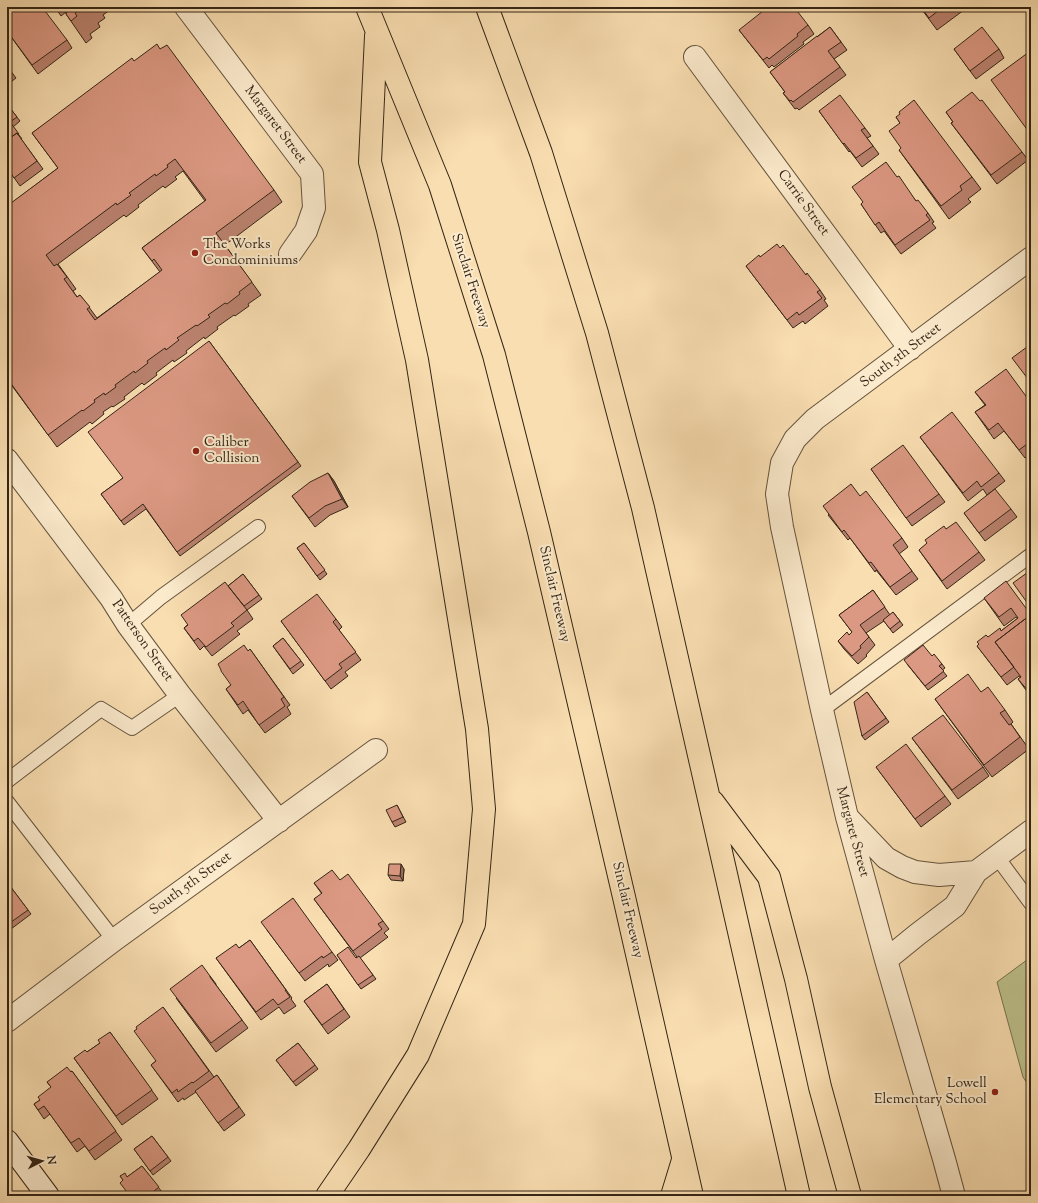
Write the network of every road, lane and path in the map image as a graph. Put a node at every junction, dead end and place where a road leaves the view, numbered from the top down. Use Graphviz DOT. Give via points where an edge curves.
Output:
graph roads {
  1 [pos="186,7"];
  2 [pos="367,7"];
  3 [pos="487,7"];
  4 [pos="376,29"];
  5 [pos="695,57"];
  6 [pos="290,254"];
  7 [pos="1031,258"];
  8 [pos="910,349"];
  9 [pos="7,460"];
  10 [pos="782,463"];
  11 [pos="258,528"];
  12 [pos="1031,555"];
  13 [pos="128,625"];
  14 [pos="180,695"];
  15 [pos="822,710"];
  16 [pos="376,750"];
  17 [pos="7,781"];
  18 [pos="709,796"];
  19 [pos="7,802"];
  20 [pos="847,817"];
  21 [pos="279,821"];
  22 [pos="1031,831"];
  23 [pos="997,857"];
  24 [pos="976,872"];
  25 [pos="1031,903"];
  26 [pos="114,940"];
  27 [pos="886,960"];
  28 [pos="7,1021"];
  29 [pos="7,1141"];
  30 [pos="359,1149"];
  31 [pos="684,1158"];
  32 [pos="48,1196"];
  33 [pos="326,1196"];
  34 [pos="335,1196"];
  35 [pos="672,1196"];
  36 [pos="692,1196"];
  37 [pos="799,1196"];
  38 [pos="850,1196"];
  39 [pos="954,1196"];
  1 -- 6 [label="street, Margaret Street" via="312,174 314,208 306,231"];
  2 -- 4 [label="highway, Sinclair Freeway"];
  3 -- 18 [label="highway" via="541,153 597,333 643,508"];
  4 -- 30 [label="highway" via="370,162 417,360 477,729 484,809 474,924 418,1055"];
  4 -- 31 [label="highway, Sinclair Freeway" via="440,185 494,354 539,532"];
  5 -- 8 [label="street, Carrie Street"];
  7 -- 8 [label="street, South 5th Street"];
  8 -- 10 [label="street, South 5th Street" via="815,419 795,439"];
  9 -- 13 [label="street, Patterson Street" via="111,598"];
  10 -- 15 [label="street, Margaret Street" via="777,494 782,527"];
  11 -- 13 [label="lane" via="161,597"];
  12 -- 15 [label="lane"];
  13 -- 14 [label="street, Patterson Street"];
  14 -- 17 [label="lane" via="132,728 101,709"];
  14 -- 21 [label="street, Patterson Street"];
  15 -- 20 [label="street, Margaret Street"];
  16 -- 21 [label="street, South 5th Street"];
  18 -- 37 [label="highway"];
  18 -- 38 [label="highway" via="770,877 820,1087"];
  19 -- 26 [label="lane"];
  20 -- 24 [label="street" via="886,858 902,867 914,872 939,875"];
  20 -- 27 [label="street, Margaret Street"];
  21 -- 26 [label="street, South 5th Street"];
  22 -- 23 [label="street"];
  23 -- 24 [label="street"];
  23 -- 25 [label="lane"];
  24 -- 27 [label="street" via="955,906"];
  26 -- 28 [label="street, South 5th Street"];
  27 -- 39 [label="street, Margaret Street"];
  29 -- 32 [label="street"];
  30 -- 33 [label="highway"];
  30 -- 34 [label="highway"];
  31 -- 35 [label="highway"];
  31 -- 36 [label="highway, Sinclair Freeway"];
}
